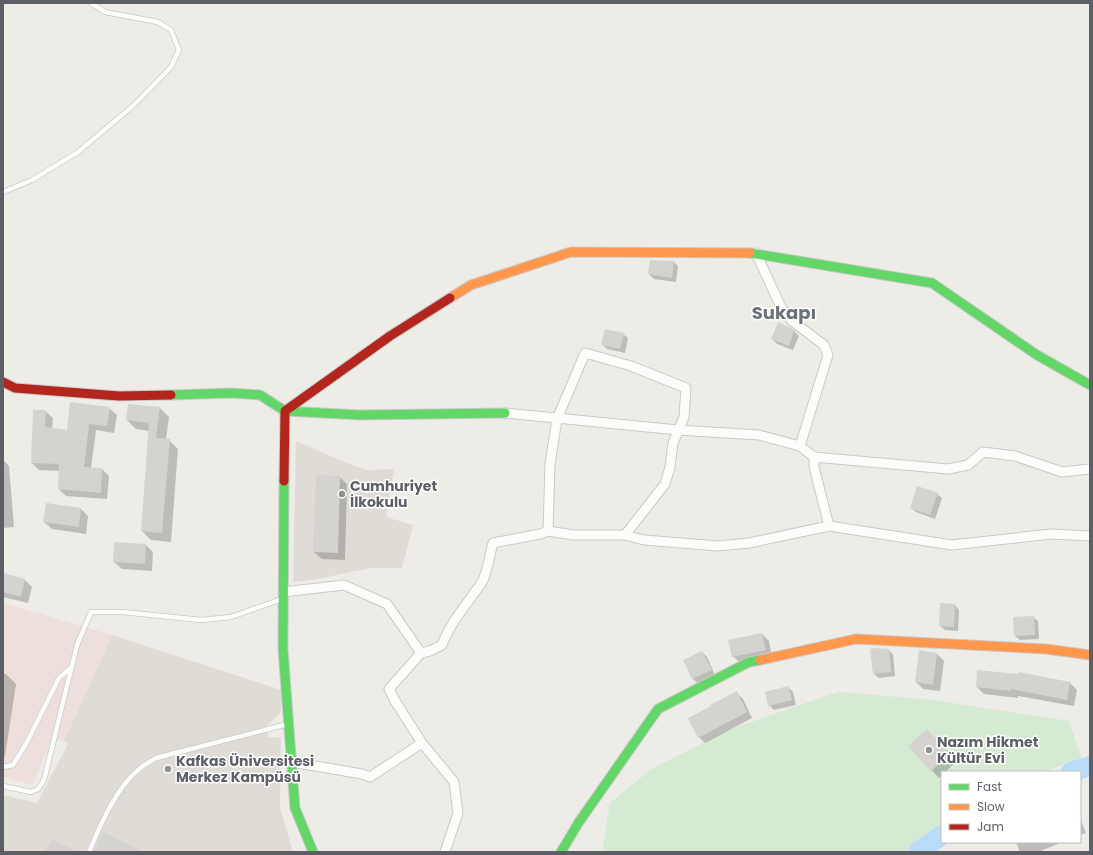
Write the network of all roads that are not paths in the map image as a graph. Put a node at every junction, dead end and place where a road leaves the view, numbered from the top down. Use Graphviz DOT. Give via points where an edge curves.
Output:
graph roads {
  1 [pos="91,3"];
  2 [pos="3,192"];
  3 [pos="756,253"];
  4 [pos="3,382"];
  5 [pos="1090,385"];
  6 [pos="285,411"];
  7 [pos="557,419"];
  8 [pos="678,430"];
  9 [pos="800,446"];
  10 [pos="814,458"];
  11 [pos="1090,469"];
  12 [pos="829,526"];
  13 [pos="548,531"];
  14 [pos="625,535"];
  15 [pos="1090,536"];
  16 [pos="283,595"];
  17 [pos="420,653"];
  18 [pos="1090,655"];
  19 [pos="72,667"];
  20 [pos="289,724"];
  21 [pos="422,743"];
  22 [pos="292,762"];
  23 [pos="3,767"];
  24 [pos="3,786"];
  25 [pos="89,852"];
  26 [pos="312,852"];
  27 [pos="445,852"];
  28 [pos="561,852"];
  1 -- 2 [label="lane" via="105,12 158,22 171,30 179,50 171,68 134,105 78,152 32,180"];
  3 -- 5 [label="street" via="932,283 1037,355"];
  3 -- 6 [label="street" via="571,252 470,285 390,336"];
  3 -- 9 [label="street" via="781,307 792,320 824,345 828,355"];
  4 -- 6 [label="street" via="15,388 119,396 232,393 260,395"];
  6 -- 7 [label="street" via="360,415 505,413"];
  6 -- 16 [label="street"];
  7 -- 8 [label="street"];
  7 -- 8 [label="street" via="585,353 631,366 686,388 684,417"];
  7 -- 13 [label="street" via="550,464"];
  8 -- 9 [label="street" via="759,435"];
  8 -- 14 [label="street" via="665,484"];
  9 -- 10 [label="street"];
  10 -- 11 [label="street" via="948,469 968,466 983,452 1015,456 1062,472"];
  10 -- 12 [label="street"];
  12 -- 14 [label="street" via="749,543 718,546 644,540"];
  12 -- 15 [label="street" via="952,545 1051,534"];
  13 -- 14 [label="street" via="573,535"];
  13 -- 17 [label="street" via="493,543 483,580 464,606 442,645"];
  16 -- 17 [label="street" via="344,584 386,604"];
  16 -- 19 [label="lane" via="231,618 202,620 123,612 91,612 77,645"];
  16 -- 20 [label="street" via="283,649"];
  17 -- 21 [label="street" via="390,689"];
  18 -- 28 [label="street" via="856,639 749,662 658,709"];
  19 -- 23 [label="lane" via="59,678 13,765"];
  19 -- 24 [label="lane" via="44,780 38,789 31,792"];
  20 -- 22 [label="street"];
  20 -- 25 [label="lane" via="156,758 138,769 122,786"];
  21 -- 22 [label="street" via="370,777"];
  21 -- 27 [label="street" via="454,782 458,812"];
  22 -- 26 [label="street" via="295,808"];
}
